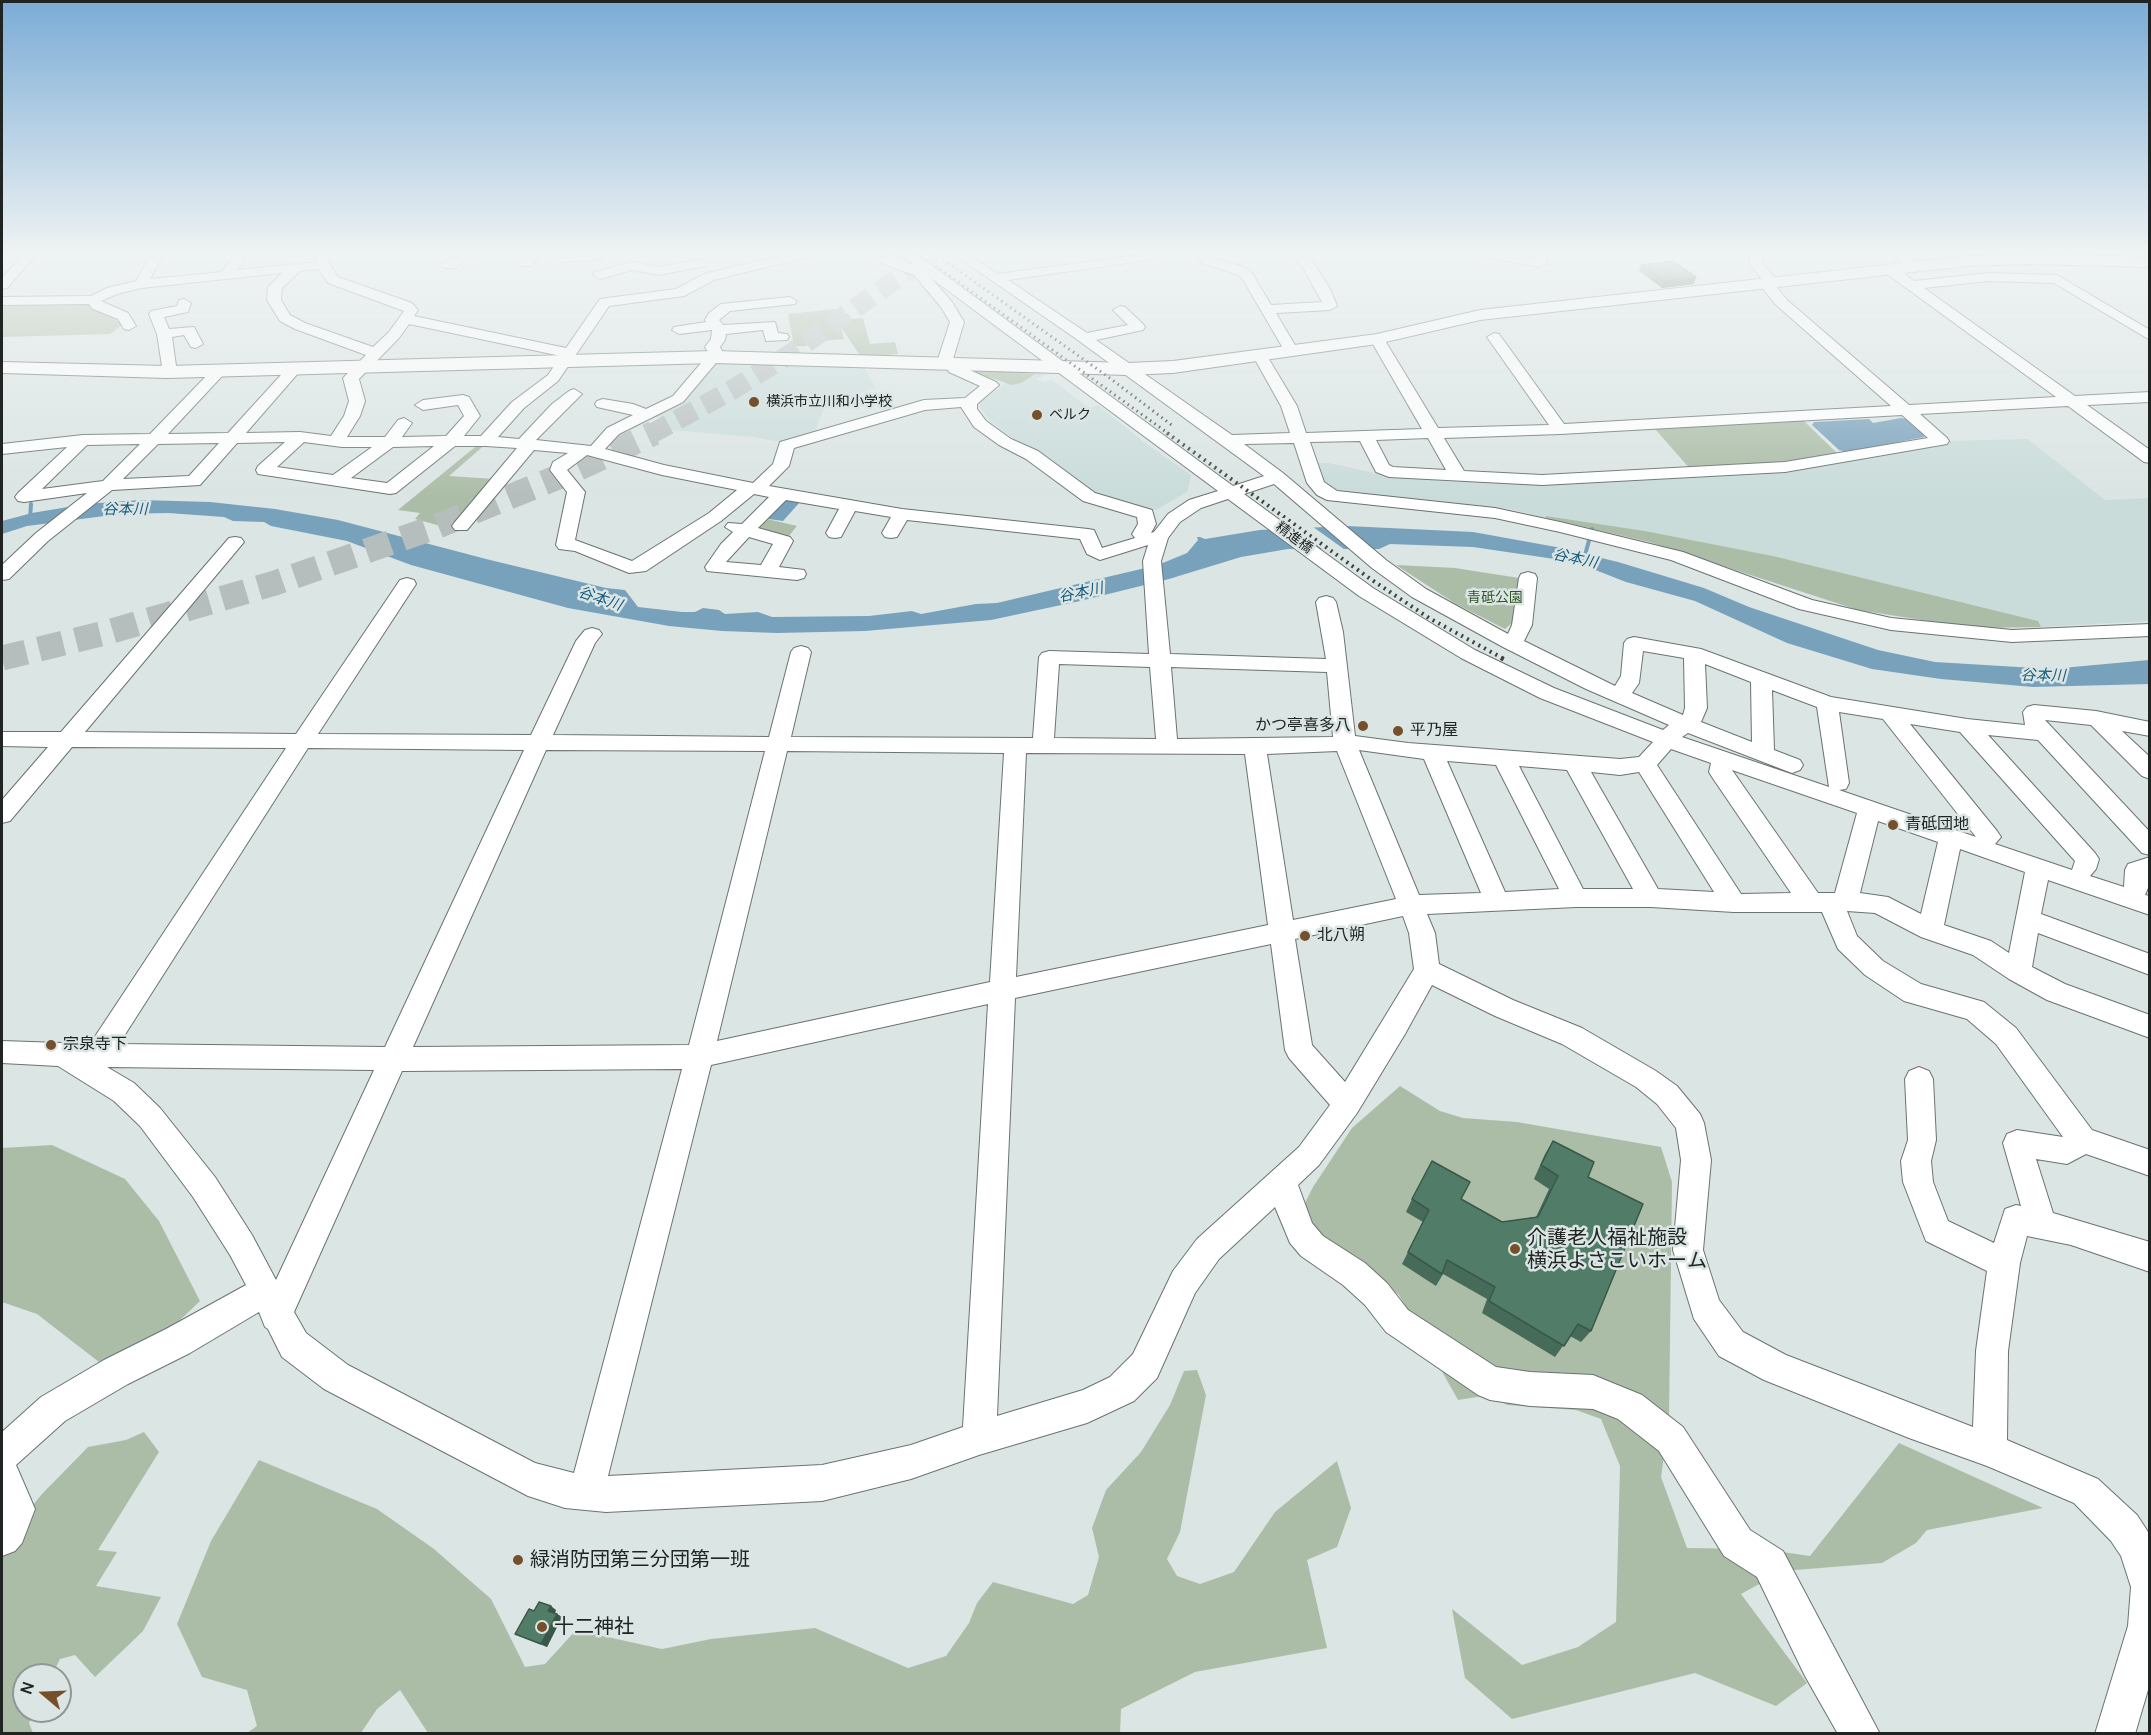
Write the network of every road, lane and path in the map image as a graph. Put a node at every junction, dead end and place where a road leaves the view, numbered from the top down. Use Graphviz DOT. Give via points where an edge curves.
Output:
graph roads {
  1 [pos="164,334"];
  2 [pos="191,334"];
  3 [pos="323,334"];
  4 [pos="393,334"];
  5 [pos="470,334"];
  6 [pos="583,334"];
  7 [pos="717,334"];
  8 [pos="771,334"];
  9 [pos="955,334"];
  10 [pos="1011,334"];
  11 [pos="1078,334"];
  12 [pos="1090,334"];
  13 [pos="1099,334"];
  14 [pos="1281,334"];
  15 [pos="1399,334"];
  16 [pos="1817,334"];
  17 [pos="1979,334"];
  18 [pos="782,337"];
  19 [pos="1082,337"];
  20 [pos="1494,337"];
  21 [pos="1377,339"];
  22 [pos="196,344"];
  23 [pos="1292,352"];
  24 [pos="375,353"];
  25 [pos="1260,356"];
  26 [pos="568,357"];
  27 [pos="714,357"];
  28 [pos="948,363"];
  29 [pos="1100,364"];
  30 [pos="360,367"];
  31 [pos="2,368"];
  32 [pos="295,368"];
  33 [pos="1063,369"];
  34 [pos="1128,369"];
  35 [pos="219,371"];
  36 [pos="167,372"];
  37 [pos="1087,387"];
  38 [pos="574,394"];
  39 [pos="2150,398"];
  40 [pos="969,402"];
  41 [pos="2073,402"];
  42 [pos="604,404"];
  43 [pos="423,405"];
  44 [pos="1906,410"];
  45 [pos="646,415"];
  46 [pos="405,422"];
  47 [pos="1560,429"];
  48 [pos="1435,434"];
  49 [pos="1365,435"];
  50 [pos="300,437"];
  51 [pos="1300,437"];
  52 [pos="233,438"];
  53 [pos="154,439"];
  54 [pos="83,440"];
  55 [pos="337,440"];
  56 [pos="1228,440"];
  57 [pos="451,441"];
  58 [pos="486,441"];
  59 [pos="389,442"];
  60 [pos="526,445"];
  61 [pos="2,449"];
  62 [pos="591,450"];
  63 [pos="2150,458"];
  64 [pos="1277,477"];
  65 [pos="1459,477"];
  66 [pos="338,480"];
  67 [pos="106,487"];
  68 [pos="753,488"];
  69 [pos="1232,492"];
  70 [pos="782,494"];
  71 [pos="850,505"];
  72 [pos="902,514"];
  73 [pos="709,521"];
  74 [pos="461,526"];
  75 [pos="745,530"];
  76 [pos="835,533"];
  77 [pos="891,533"];
  78 [pos="1153,536"];
  79 [pos="235,542"];
  80 [pos="767,571"];
  81 [pos="797,574"];
  82 [pos="2,575"];
  83 [pos="1528,578"];
  84 [pos="407,584"];
  85 [pos="1326,602"];
  86 [pos="2150,630"];
  87 [pos="592,634"];
  88 [pos="1510,643"];
  89 [pos="801,652"];
  90 [pos="1694,653"];
  91 [pos="1159,660"];
  92 [pos="1335,666"];
  93 [pos="1761,677"];
  94 [pos="1618,695"];
  95 [pos="1827,703"];
  96 [pos="1891,715"];
  97 [pos="2096,717"];
  98 [pos="1687,725"];
  99 [pos="1967,726"];
  100 [pos="2150,729"];
  101 [pos="2045,734"];
  102 [pos="2,739"];
  103 [pos="66,739"];
  104 [pos="1666,739"];
  105 [pos="302,741"];
  106 [pos="1345,743"];
  107 [pos="538,744"];
  108 [pos="778,744"];
  109 [pos="1015,746"];
  110 [pos="1043,746"];
  111 [pos="1167,746"];
  112 [pos="1255,747"];
  113 [pos="1432,752"];
  114 [pos="1763,754"];
  115 [pos="1504,758"];
  116 [pos="1723,758"];
  117 [pos="1575,764"];
  118 [pos="1645,764"];
  119 [pos="2150,771"];
  120 [pos="1838,783"];
  121 [pos="1870,808"];
  122 [pos="2,815"];
  123 [pos="1951,837"];
  124 [pos="1989,837"];
  125 [pos="2150,847"];
  126 [pos="2150,866"];
  127 [pos="2038,867"];
  128 [pos="2084,869"];
  129 [pos="2145,895"];
  130 [pos="1576,898"];
  131 [pos="1651,898"];
  132 [pos="1497,902"];
  133 [pos="1734,903"];
  134 [pos="1829,903"];
  135 [pos="1411,905"];
  136 [pos="2026,920"];
  137 [pos="1930,930"];
  138 [pos="1281,932"];
  139 [pos="2150,965"];
  140 [pos="1427,970"];
  141 [pos="2018,972"];
  142 [pos="1003,990"];
  143 [pos="2150,1027"];
  144 [pos="2,1052"];
  145 [pos="98,1054"];
  146 [pos="700,1054"];
  147 [pos="63,1055"];
  148 [pos="396,1059"];
  149 [pos="1919,1079"];
  150 [pos="1347,1104"];
  151 [pos="2082,1140"];
  152 [pos="2150,1163"];
  153 [pos="1282,1182"];
  154 [pos="2041,1224"];
  155 [pos="2150,1257"];
  156 [pos="2004,1263"];
  157 [pos="270,1304"];
  158 [pos="979,1438"];
  159 [pos="1990,1450"];
  160 [pos="2,1455"];
  161 [pos="2,1473"];
  162 [pos="586,1493"];
  163 [pos="2,1538"];
  164 [pos="1860,1734"];
  165 [pos="2115,1734"];
  1 -- 36 [label="street"];
  2 -- 22 [label="street"];
  3 -- 24 [label="street"];
  4 -- 24 [label="street"];
  5 -- 26 [label="street"];
  6 -- 26 [label="street"];
  7 -- 27 [label="street" via="712,347"];
  8 -- 18 [label="street" via="771,338"];
  9 -- 28 [label="street"];
  10 -- 33 [label="street, 精進橋"];
  11 -- 19 [label="street"];
  12 -- 19 [label="street"];
  13 -- 19 [label="street"];
  14 -- 23 [label="street"];
  15 -- 21 [label="main road"];
  16 -- 44 [label="street"];
  17 -- 41 [label="street"];
  19 -- 29 [label="street"];
  20 -- 47 [label="street"];
  21 -- 23 [label="main road"];
  21 -- 48 [label="street"];
  23 -- 25 [label="main road"];
  24 -- 30 [label="street"];
  25 -- 34 [label="main road"];
  25 -- 51 [label="street" via="1289,406"];
  26 -- 27 [label="main road"];
  26 -- 30 [label="main road"];
  26 -- 58 [label="street" via="553,378 518,405"];
  27 -- 28 [label="main road"];
  27 -- 45 [label="street" via="678,399"];
  28 -- 33 [label="main road"];
  28 -- 40 [label="street" via="991,385"];
  29 -- 33 [label="main road"];
  29 -- 34 [label="main road"];
  29 -- 37 [label="street"];
  30 -- 32 [label="main road"];
  30 -- 55 [label="street" via="351,378 357,401"];
  31 -- 36 [label="main road"];
  32 -- 35 [label="main road"];
  32 -- 52 [label="street"];
  33 -- 37 [label="street, 精進橋"];
  34 -- 56 [label="street"];
  35 -- 36 [label="main road"];
  35 -- 53 [label="street"];
  37 -- 69 [label="street, 精進橋"];
  38 -- 60 [label="street"];
  39 -- 41 [label="street"];
  40 -- 68 [label="street" via="924,405 786,445 781,466"];
  40 -- 78 [label="street" via="969,409 980,424 1032,455 1081,493 1146,514"];
  41 -- 44 [label="street"];
  41 -- 63 [label="street"];
  42 -- 45 [label="street"];
  43 -- 57 [label="street" via="463,400 472,416"];
  44 -- 47 [label="street"];
  44 -- 65 [label="street" via="1941,441 1775,468 1542,480"];
  45 -- 62 [label="street" via="613,431"];
  46 -- 59 [label="street"];
  47 -- 48 [label="street"];
  48 -- 49 [label="street"];
  48 -- 65 [label="street"];
  49 -- 51 [label="street"];
  49 -- 65 [label="street" via="1382,468 1389,472"];
  50 -- 52 [label="street"];
  50 -- 55 [label="street"];
  50 -- 66 [label="street" via="264,470"];
  51 -- 56 [label="street"];
  51 -- 86 [label="street" via="1316,483 1333,496 1495,513 1560,527 1695,562 1806,605 1891,624 1973,634 2079,635"];
  52 -- 53 [label="street"];
  52 -- 67 [label="street" via="194,481"];
  53 -- 54 [label="street"];
  53 -- 67 [label="street"];
  54 -- 61 [label="street"];
  54 -- 67 [label="street" via="24,497"];
  55 -- 59 [label="street"];
  56 -- 64 [label="street"];
  57 -- 58 [label="street"];
  57 -- 59 [label="street"];
  57 -- 66 [label="street" via="390,489"];
  58 -- 60 [label="street"];
  59 -- 66 [label="street"];
  60 -- 62 [label="street"];
  60 -- 74 [label="street"];
  62 -- 68 [label="street" via="662,470"];
  62 -- 73 [label="street" via="559,466 558,470 576,492 565,545 639,567"];
  64 -- 69 [label="street"];
  64 -- 88 [label="street" via="1375,561 1419,593"];
  67 -- 82 [label="street" via="42,537"];
  68 -- 70 [label="street"];
  68 -- 73 [label="street"];
  69 -- 78 [label="street" via="1182,512"];
  69 -- 104 [label="street, 精進橋" via="1401,616 1547,693"];
  70 -- 71 [label="street"];
  70 -- 75 [label="street"];
  71 -- 72 [label="street"];
  71 -- 76 [label="street"];
  72 -- 77 [label="street"];
  72 -- 78 [label="street" via="1089,534 1093,550 1100,554"];
  73 -- 75 [label="street"];
  75 -- 80 [label="street" via="784,541"];
  75 -- 80 [label="street" via="714,567"];
  78 -- 91 [label="street"];
  79 -- 103 [label="street"];
  80 -- 81 [label="street"];
  83 -- 88 [label="street" via="1522,625"];
  84 -- 105 [label="street"];
  85 -- 92 [label="street"];
  87 -- 107 [label="street"];
  88 -- 94 [label="street"];
  89 -- 108 [label="street"];
  90 -- 93 [label="street"];
  90 -- 94 [label="street" via="1634,643 1629,682"];
  90 -- 98 [label="street" via="1695,713"];
  91 -- 92 [label="street"];
  91 -- 110 [label="street" via="1049,657"];
  91 -- 111 [label="street"];
  92 -- 106 [label="street"];
  93 -- 95 [label="street"];
  93 -- 114 [label="street"];
  94 -- 98 [label="street"];
  95 -- 96 [label="street"];
  95 -- 120 [label="street"];
  96 -- 99 [label="street"];
  96 -- 124 [label="street"];
  97 -- 100 [label="street"];
  97 -- 101 [label="street" via="2034,712 2036,723"];
  97 -- 119 [label="street"];
  98 -- 104 [label="street"];
  98 -- 114 [label="street"];
  99 -- 101 [label="street"];
  99 -- 128 [label="street" via="2087,859"];
  101 -- 125 [label="street"];
  102 -- 103 [label="street"];
  103 -- 105 [label="street"];
  103 -- 122 [label="street"];
  104 -- 116 [label="street, 精進橋"];
  104 -- 118 [label="street"];
  105 -- 107 [label="street"];
  105 -- 145 [label="street"];
  106 -- 112 [label="street"];
  106 -- 113 [label="street"];
  106 -- 135 [label="street"];
  107 -- 108 [label="street"];
  107 -- 148 [label="street"];
  108 -- 109 [label="street"];
  108 -- 146 [label="street"];
  109 -- 110 [label="street"];
  109 -- 142 [label="street"];
  110 -- 111 [label="street"];
  111 -- 112 [label="street"];
  112 -- 138 [label="street"];
  113 -- 115 [label="street"];
  113 -- 132 [label="street"];
  114 -- 120 [label="street"];
  115 -- 117 [label="street"];
  115 -- 130 [label="street"];
  116 -- 121 [label="street, 精進橋"];
  116 -- 134 [label="street" via="1720,772"];
  117 -- 118 [label="street"];
  117 -- 131 [label="street"];
  118 -- 133 [label="street"];
  120 -- 124 [label="street"];
  121 -- 123 [label="street, 精進橋"];
  121 -- 134 [label="street"];
  123 -- 127 [label="street, 精進橋"];
  123 -- 137 [label="street"];
  124 -- 128 [label="street"];
  126 -- 129 [label="street" via="2137,870"];
  127 -- 129 [label="street, 精進橋"];
  127 -- 136 [label="street"];
  128 -- 129 [label="street"];
  130 -- 131 [label="street"];
  130 -- 132 [label="street"];
  131 -- 133 [label="street"];
  132 -- 135 [label="street"];
  133 -- 134 [label="street"];
  134 -- 137 [label="street" via="1879,904"];
  134 -- 151 [label="street" via="1847,942 1874,968 1913,993 1975,1010 2006,1036"];
  135 -- 138 [label="street"];
  135 -- 140 [label="street" via="1422,933"];
  136 -- 139 [label="street"];
  136 -- 141 [label="street"];
  137 -- 141 [label="street" via="1982,948"];
  138 -- 142 [label="street"];
  138 -- 150 [label="street" via="1299,1050"];
  140 -- 150 [label="street"];
  140 -- 159 [label="street" via="1572,1036 1646,1079 1667,1095 1690,1123 1696,1160 1688,1250 1705,1308 1731,1344 1776,1368"];
  141 -- 143 [label="street" via="2056,992"];
  142 -- 146 [label="street"];
  142 -- 158 [label="street"];
  144 -- 147 [label="street"];
  145 -- 147 [label="street"];
  145 -- 148 [label="street"];
  146 -- 148 [label="street" via="590,1059"];
  146 -- 162 [label="street"];
  147 -- 157 [label="street" via="124,1092 150,1118 204,1187 241,1245"];
  148 -- 157 [label="street"];
  149 -- 156 [label="street" via="1922,1140 1916,1161 1918,1182 1937,1231"];
  150 -- 153 [label="street" via="1309,1156"];
  151 -- 152 [label="street"];
  151 -- 154 [label="street" via="2067,1150 2017,1143"];
  153 -- 158 [label="street" via="1208,1249 1184,1282 1145,1366 1122,1389 1087,1406"];
  153 -- 164 [label="street" via="1293,1217 1312,1246 1354,1274 1397,1321 1490,1383 1593,1392 1630,1407 1671,1439 1737,1543 1770,1564 1818,1662"];
  154 -- 155 [label="street"];
  154 -- 156 [label="street" via="2016,1219"];
  156 -- 159 [label="street" via="1992,1351"];
  157 -- 160 [label="street" via="178,1341 116,1372 53,1409"];
  157 -- 162 [label="street" via="294,1345 336,1377 528,1478"];
  158 -- 162 [label="street" via="911,1462 822,1483"];
  159 -- 165 [label="street" via="2086,1491 2124,1528 2137,1548 2150,1587 2147,1626"];
  161 -- 163 [label="street" via="16,1509"];
}
